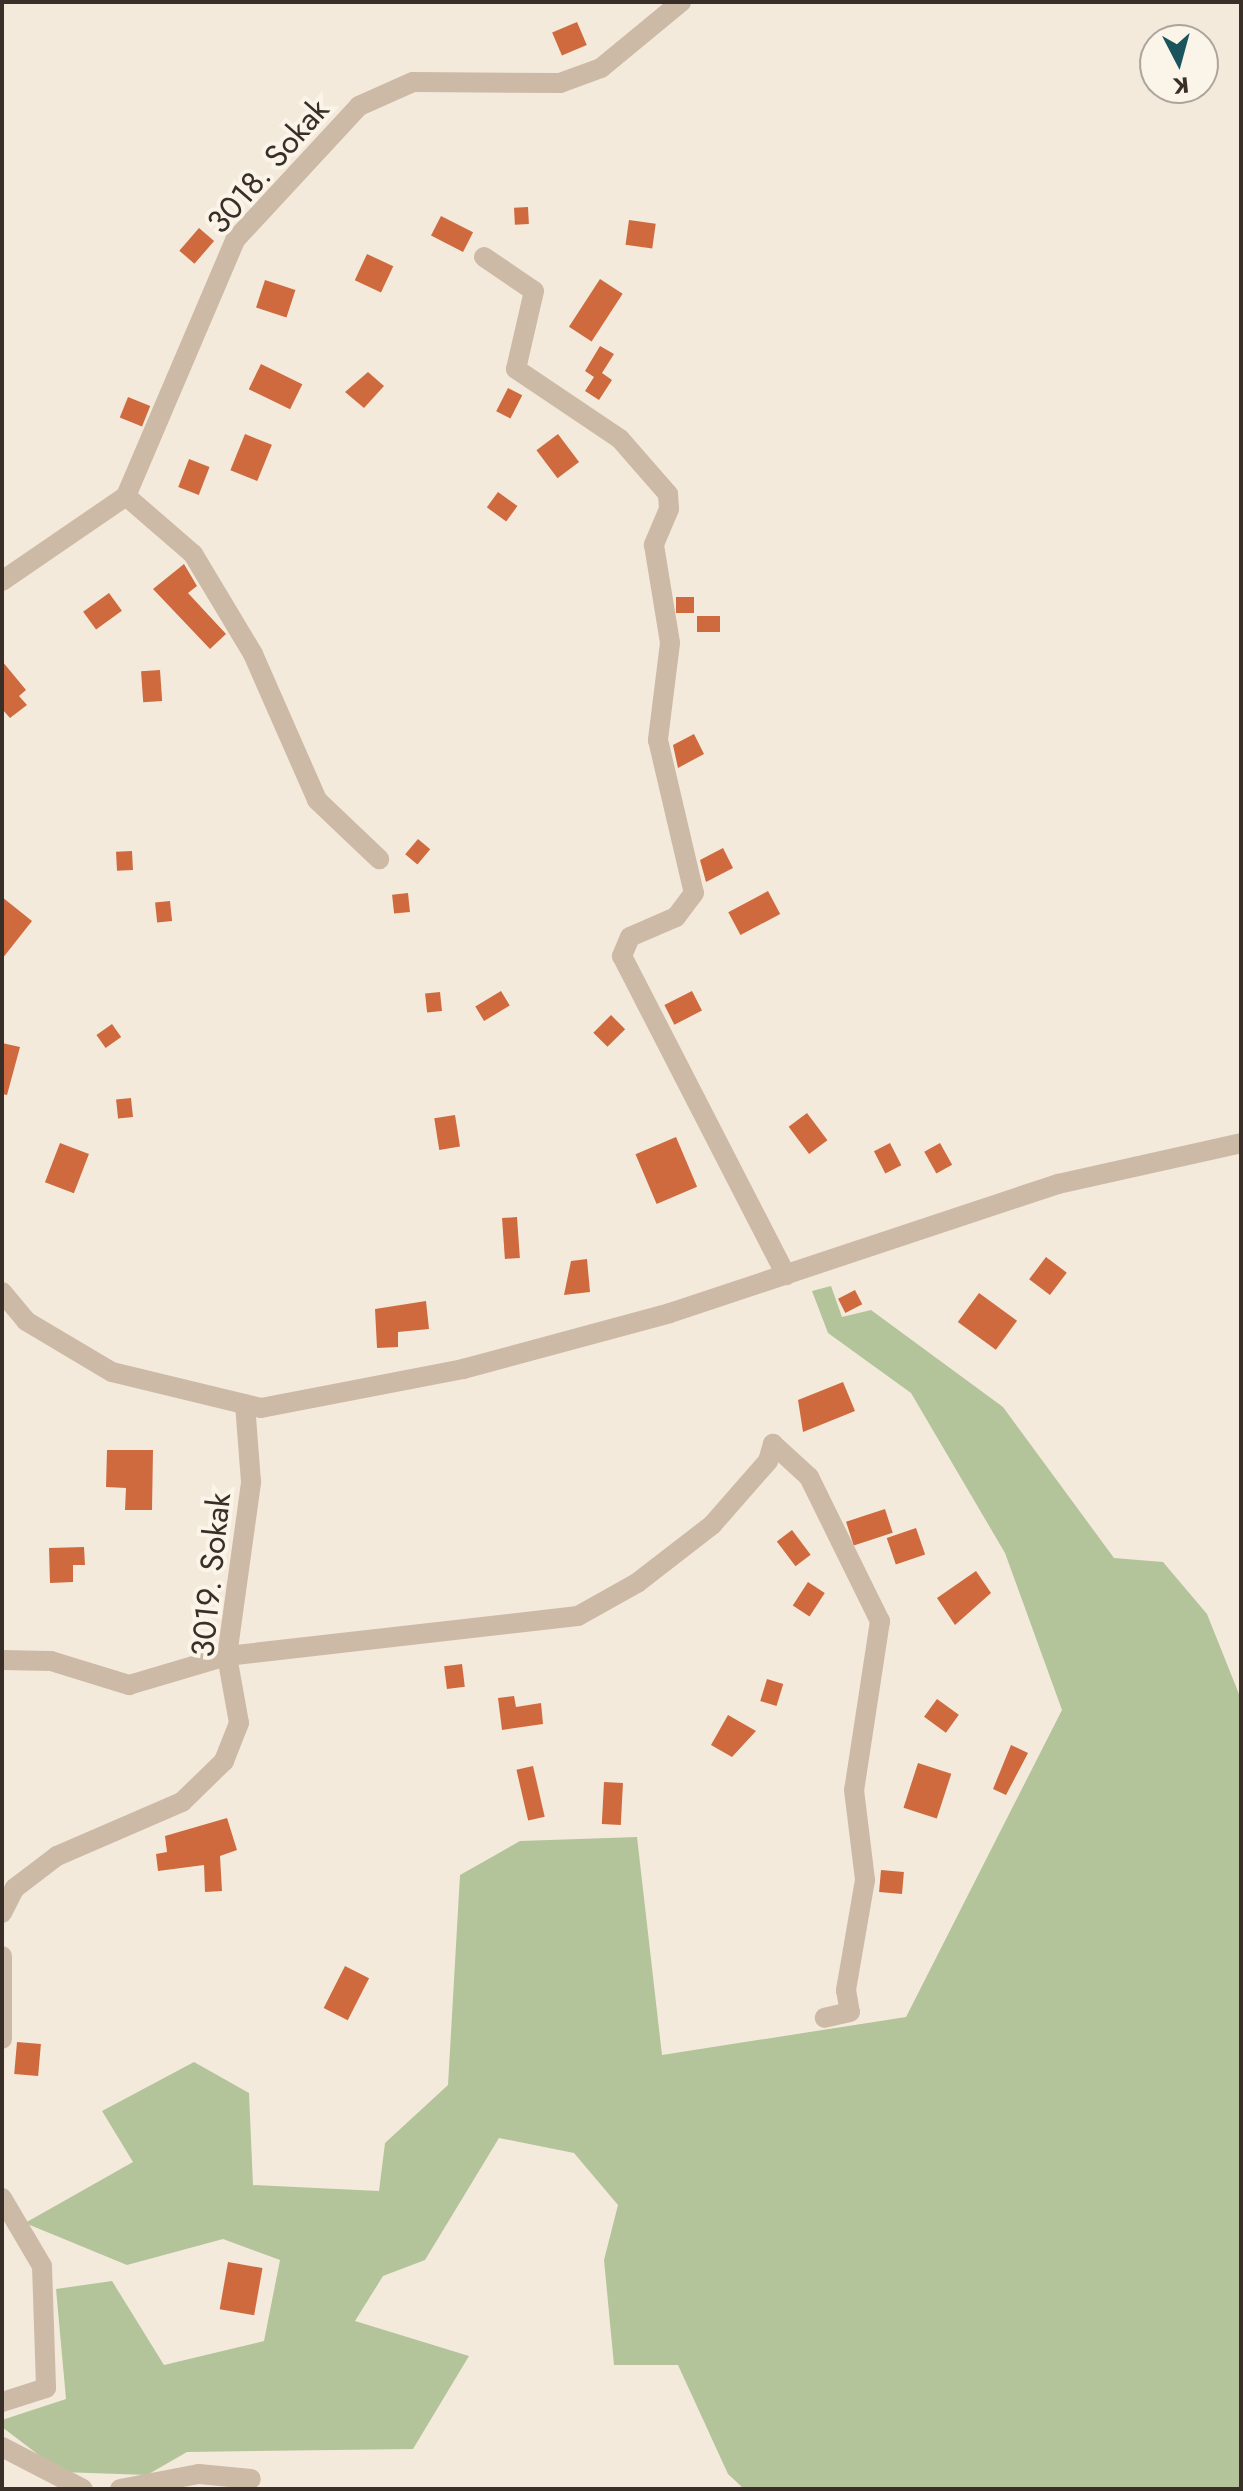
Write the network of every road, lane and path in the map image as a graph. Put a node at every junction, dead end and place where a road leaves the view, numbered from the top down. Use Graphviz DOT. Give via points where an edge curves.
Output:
graph roads {
  1 [pos="681,2"];
  2 [pos="484,257"];
  3 [pos="126,496"];
  4 [pos="2,581"];
  5 [pos="379,859"];
  6 [pos="1241,1143"];
  7 [pos="786,1275"];
  8 [pos="2,1292"];
  9 [pos="245,1404"];
  10 [pos="227,1656"];
  11 [pos="2,1660"];
  12 [pos="2,1913"];
  13 [pos="2,1956"];
  14 [pos="825,2018"];
  15 [pos="2,2039"];
  16 [pos="2,2198"];
  17 [pos="2,2402"];
  18 [pos="2,2447"];
  19 [pos="251,2479"];
  20 [pos="83,2489"];
  21 [pos="120,2489"];
  1 -- 3 [label="street, 3018. Sokak" via="601,68 560,83 413,82 359,106 235,240"];
  2 -- 7 [label="street" via="534,291 516,369 620,439 668,494 669,509 654,545 670,643 658,740 694,893 676,917 630,937 622,956"];
  3 -- 4 [label="street"];
  3 -- 5 [label="street" via="193,554 253,654 317,800"];
  6 -- 7 [label="street" via="1058,1184"];
  7 -- 9 [label="street" via="463,1369 261,1408"];
  8 -- 9 [label="street" via="26,1321 112,1372"];
  9 -- 10 [label="street, 3019. Sokak" via="251,1482"];
  10 -- 11 [label="street" via="129,1685 51,1661"];
  10 -- 12 [label="street, 3019. Sokak" via="239,1723 224,1761 182,1802 57,1856 15,1888"];
  10 -- 14 [label="street" via="578,1616 637,1583 712,1525 768,1461 773,1444 809,1477 880,1621 854,1790 865,1880 846,1990 850,2012"];
  13 -- 15 [label="street"];
  16 -- 17 [label="street" via="42,2266 46,2388"];
  18 -- 20 [label="street"];
  19 -- 21 [label="street" via="199,2474"];
}
